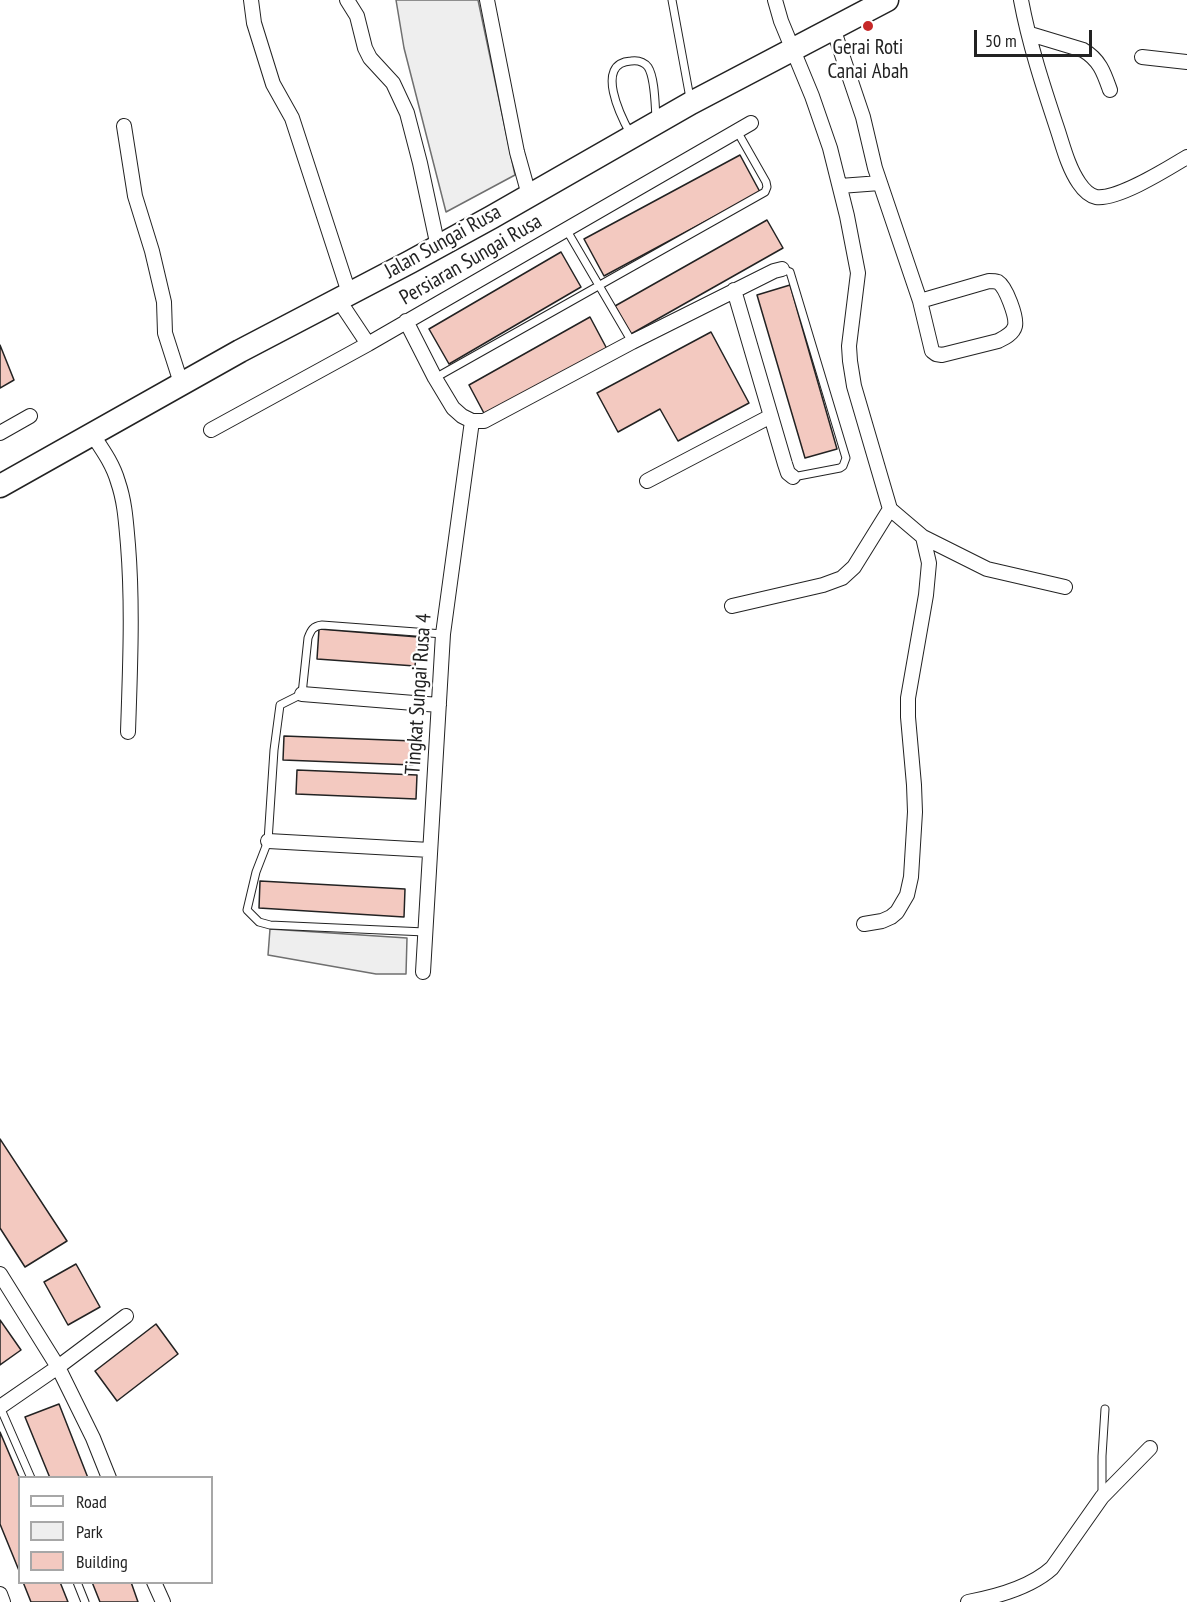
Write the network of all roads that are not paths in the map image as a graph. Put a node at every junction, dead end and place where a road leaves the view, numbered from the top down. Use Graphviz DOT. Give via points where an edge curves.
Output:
graph roads {
  1 [pos="251,0"];
  2 [pos="347,0"];
  3 [pos="487,0"];
  4 [pos="672,0"];
  5 [pos="775,0"];
  6 [pos="887,0"];
  7 [pos="1021,0"];
  8 [pos="832,28"];
  9 [pos="1030,34"];
  10 [pos="792,49"];
  11 [pos="1142,57"];
  12 [pos="1187,62"];
  13 [pos="1110,90"];
  14 [pos="691,103"];
  15 [pos="657,123"];
  16 [pos="751,123"];
  17 [pos="124,126"];
  18 [pos="737,131"];
  19 [pos="632,138"];
  20 [pos="1187,157"];
  21 [pos="880,183"];
  22 [pos="840,186"];
  23 [pos="529,195"];
  24 [pos="566,229"];
  25 [pos="438,247"];
  26 [pos="782,269"];
  27 [pos="599,285"];
  28 [pos="734,290"];
  29 [pos="343,296"];
  30 [pos="920,301"];
  31 [pos="406,321"];
  32 [pos="632,342"];
  33 [pos="368,344"];
  34 [pos="435,378"];
  35 [pos="181,382"];
  36 [pos="30,416"];
  37 [pos="771,416"];
  38 [pos="472,421"];
  39 [pos="211,430"];
  40 [pos="0,433"];
  41 [pos="92,434"];
  42 [pos="793,477"];
  43 [pos="647,481"];
  44 [pos="0,486"];
  45 [pos="890,509"];
  46 [pos="923,537"];
  47 [pos="1065,587"];
  48 [pos="732,606"];
  49 [pos="443,634"];
  50 [pos="302,694"];
  51 [pos="439,705"];
  52 [pos="128,732"];
  53 [pos="268,841"];
  54 [pos="430,850"];
  55 [pos="864,924"];
  56 [pos="425,932"];
  57 [pos="423,972"];
  58 [pos="0,1274"];
  59 [pos="126,1316"];
  60 [pos="58,1367"];
  61 [pos="0,1407"];
  62 [pos="1105,1409"];
  63 [pos="1150,1448"];
  64 [pos="30,1476"];
  65 [pos="108,1476"];
  66 [pos="1102,1497"];
  67 [pos="78,1584"];
  68 [pos="155,1584"];
  69 [pos="0,1594"];
  70 [pos="159,1601"];
  71 [pos="3,1602"];
  72 [pos="85,1602"];
  73 [pos="968,1602"];
  1 -- 29 [label="street" via="273,84 292,118"];
  2 -- 25 [label="street" via="357,16 370,58 393,83 407,113"];
  3 -- 23 [label="street"];
  4 -- 14 [label="lane"];
  5 -- 10 [label="street"];
  6 -- 8 [label="main road, Jalan Sungai Rusa"];
  7 -- 9 [label="street"];
  8 -- 10 [label="main road, Jalan Sungai Rusa"];
  8 -- 21 [label="street" via="863,117"];
  9 -- 13 [label="street" via="1089,54 1101,65"];
  9 -- 20 [label="street" via="1070,166 1088,194 1113,195"];
  10 -- 14 [label="main road, Jalan Sungai Rusa"];
  10 -- 22 [label="street" via="812,96"];
  11 -- 12 [label="street"];
  14 -- 15 [label="main road, Jalan Sungai Rusa"];
  15 -- 19 [label="main road, Jalan Sungai Rusa"];
  15 -- 19 [label="lane" via="649,68 644,62 620,64 612,74 612,85"];
  16 -- 18 [label="street, Persiaran Sungai Rusa"];
  17 -- 35 [label="street" via="135,196 164,302 165,333"];
  18 -- 24 [label="street, Persiaran Sungai Rusa"];
  18 -- 27 [label="lane" via="766,182 765,192"];
  19 -- 23 [label="main road, Jalan Sungai Rusa"];
  21 -- 22 [label="street"];
  21 -- 30 [label="street"];
  22 -- 45 [label="street" via="858,273 850,361"];
  23 -- 25 [label="main road, Jalan Sungai Rusa"];
  24 -- 27 [label="lane"];
  24 -- 31 [label="street, Persiaran Sungai Rusa"];
  25 -- 29 [label="main road, Jalan Sungai Rusa"];
  26 -- 28 [label="street"];
  26 -- 42 [label="lane" via="790,272 846,458 840,468"];
  27 -- 32 [label="lane"];
  27 -- 34 [label="lane"];
  28 -- 32 [label="street"];
  28 -- 37 [label="street"];
  29 -- 33 [label="street"];
  29 -- 35 [label="main road, Jalan Sungai Rusa"];
  30 -- 30 [label="street" via="994,281 1006,293 1015,325 998,341 936,354 930,348"];
  31 -- 33 [label="street, Persiaran Sungai Rusa"];
  31 -- 34 [label="street"];
  32 -- 38 [label="street" via="489,419"];
  33 -- 39 [label="street, Persiaran Sungai Rusa"];
  34 -- 38 [label="street" via="453,408"];
  35 -- 41 [label="main road, Jalan Sungai Rusa"];
  36 -- 40 [label="street"];
  37 -- 42 [label="street" via="788,473"];
  37 -- 43 [label="street"];
  38 -- 49 [label="street, Tingkat Sungai Rusa 4"];
  41 -- 44 [label="main road, Jalan Sungai Rusa"];
  41 -- 52 [label="street" via="110,463 123,498 131,598"];
  45 -- 46 [label="street"];
  45 -- 48 [label="street" via="854,567 842,578"];
  46 -- 47 [label="street" via="987,570"];
  46 -- 55 [label="street" via="929,563 926,596 908,698 915,803 911,877 897,912 882,921"];
  49 -- 50 [label="lane" via="316,626 308,638"];
  49 -- 51 [label="street, Tingkat Sungai Rusa 4"];
  50 -- 51 [label="street"];
  50 -- 53 [label="lane" via="280,705"];
  51 -- 54 [label="street, Tingkat Sungai Rusa 4"];
  53 -- 54 [label="street"];
  53 -- 56 [label="lane" via="247,910 259,922"];
  54 -- 56 [label="street, Tingkat Sungai Rusa 4"];
  56 -- 57 [label="street, Tingkat Sungai Rusa 4"];
  58 -- 60 [label="street"];
  59 -- 60 [label="street"];
  60 -- 61 [label="street"];
  60 -- 65 [label="street"];
  61 -- 64 [label="lane"];
  62 -- 66 [label="lane"];
  63 -- 66 [label="street"];
  66 -- 73 [label="street" via="1044,1575 992,1597"];
  67 -- 72 [label="lane"];
  68 -- 70 [label="street"];
  69 -- 71 [label="street"];
}
